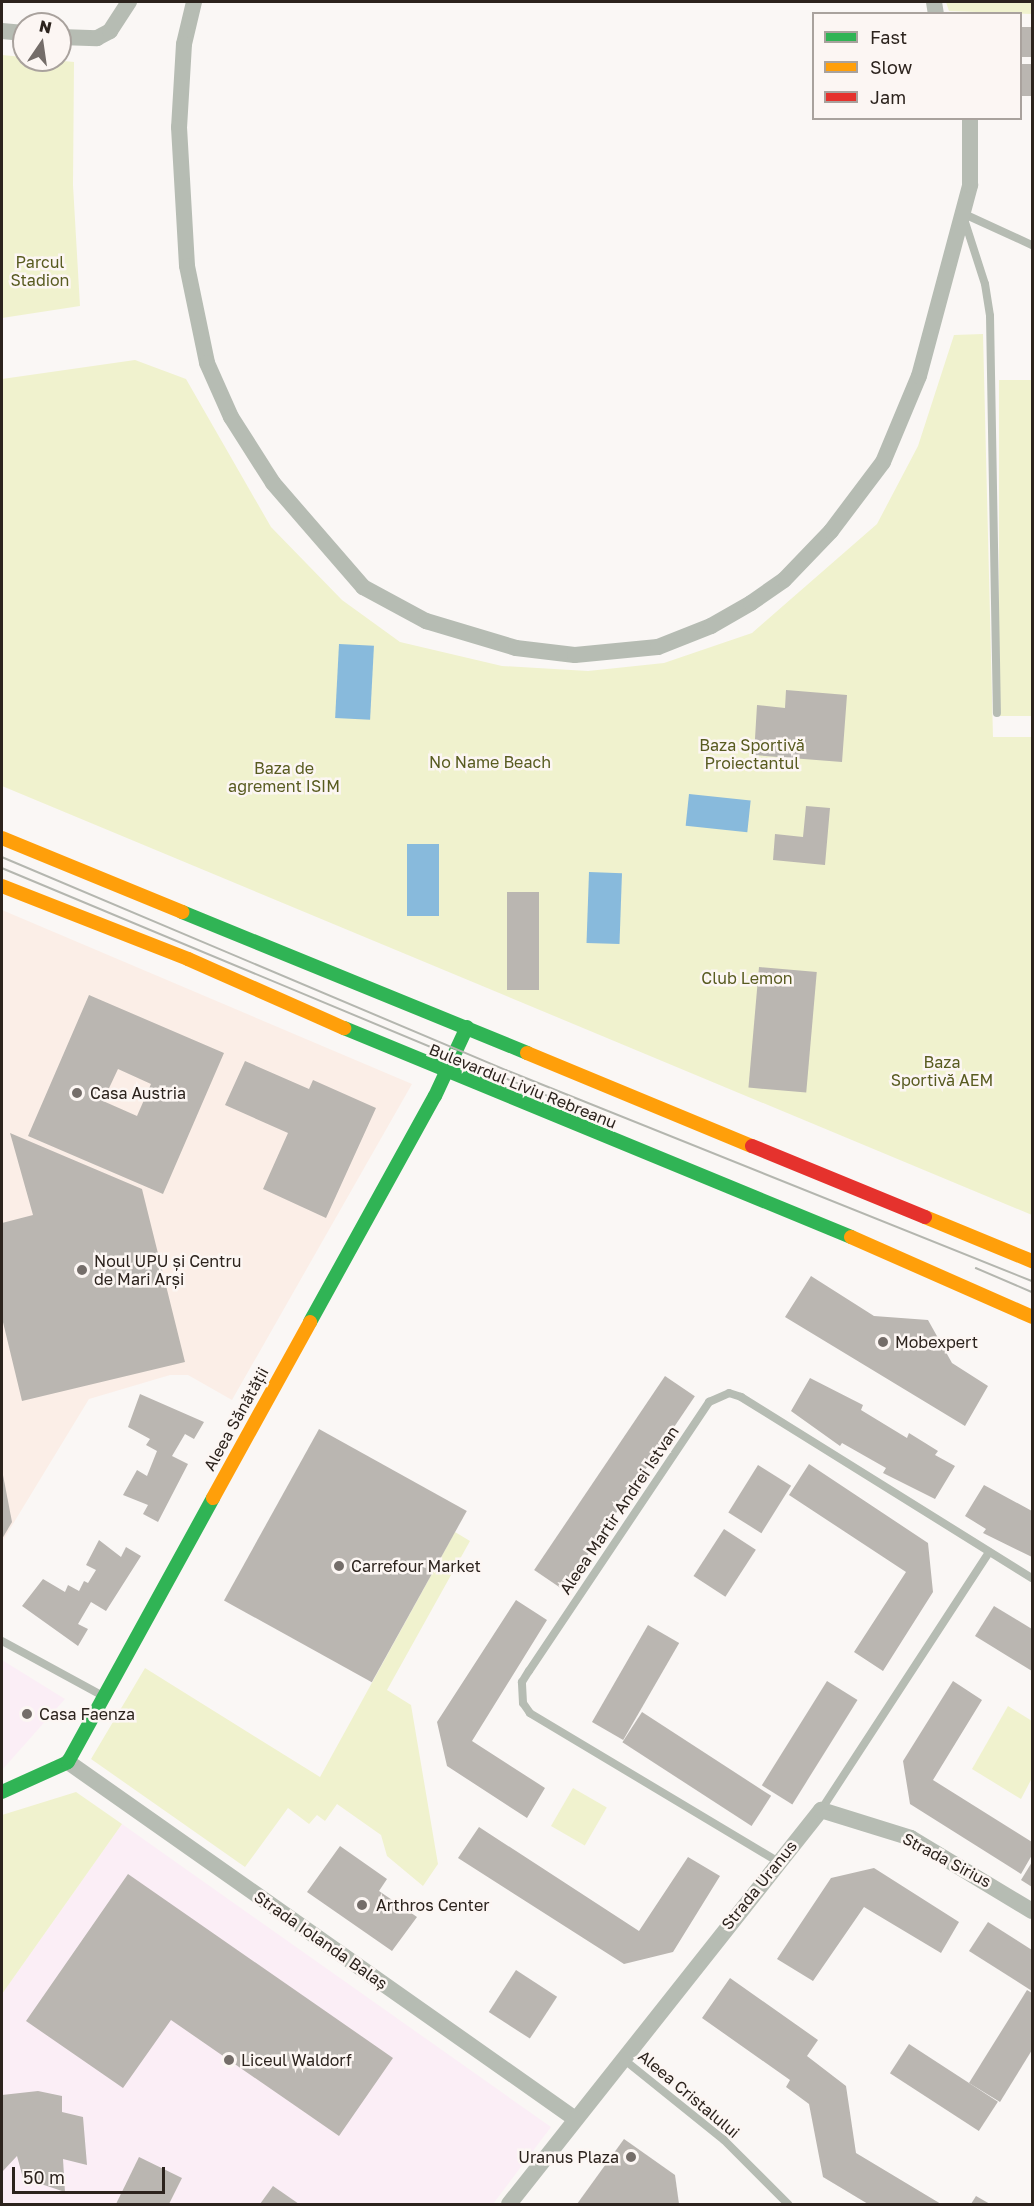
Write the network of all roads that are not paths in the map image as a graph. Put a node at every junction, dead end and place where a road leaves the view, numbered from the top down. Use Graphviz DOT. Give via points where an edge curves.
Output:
graph roads {
  1 [pos="129,2"];
  2 [pos="194,2"];
  3 [pos="72,37"];
  4 [pos="970,120"];
  5 [pos="962,213"];
  6 [pos="1032,245"];
  7 [pos="997,713"];
  8 [pos="2,838"];
  9 [pos="5,888"];
  10 [pos="467,1027"];
  11 [pos="446,1073"];
  12 [pos="1032,1261"];
  13 [pos="1032,1317"];
  14 [pos="989,1552"];
  15 [pos="1032,1578"];
  16 [pos="2,1641"];
  17 [pos="102,1695"];
  18 [pos="68,1762"];
  19 [pos="2,1792"];
  20 [pos="821,1810"];
  21 [pos="777,1861"];
  22 [pos="1032,1911"];
  23 [pos="622,2058"];
  24 [pos="574,2118"];
  25 [pos="509,2205"];
  26 [pos="788,2205"];
  1 -- 3 [label="street" via="110,31 97,38"];
  2 -- 5 [label="street" via="184,44 179,127 185,235 195,315 218,389 273,483 363,587 426,621 485,641 575,655 658,647 711,626 784,580 859,496 893,442 919,376"];
  4 -- 5 [label="street" via="970,185"];
  5 -- 6 [label="lane"];
  5 -- 7 [label="lane" via="985,284 990,316"];
  8 -- 10 [label="main road, Bulevardul Liviu Rebreanu" via="311,968"];
  9 -- 11 [label="main road, Bulevardul Liviu Rebreanu" via="188,959"];
  10 -- 11 [label="main road, Aleea Sănătății"];
  10 -- 12 [label="main road, Bulevardul Liviu Rebreanu"];
  11 -- 13 [label="main road, Bulevardul Liviu Rebreanu" via="826,1226"];
  11 -- 17 [label="main road, Aleea Sănătății"];
  14 -- 15 [label="lane, Aleea Martir Andrei Istvan"];
  14 -- 20 [label="lane, Strada Uranus"];
  14 -- 21 [label="lane, Aleea Martir Andrei Istvan" via="741,1397 729,1393 708,1402 522,1682 523,1703 530,1713"];
  16 -- 17 [label="lane"];
  17 -- 18 [label="main road, Aleea Sănătății"];
  18 -- 19 [label="main road"];
  18 -- 24 [label="street, Strada Iolanda Balaș"];
  20 -- 21 [label="street, Strada Uranus"];
  20 -- 22 [label="street, Strada Sirius" via="911,1838"];
  21 -- 23 [label="street, Strada Uranus"];
  23 -- 24 [label="street, Strada Uranus"];
  23 -- 26 [label="lane, Aleea Cristalului" via="724,2140"];
  24 -- 25 [label="street, Strada Uranus"];
}
